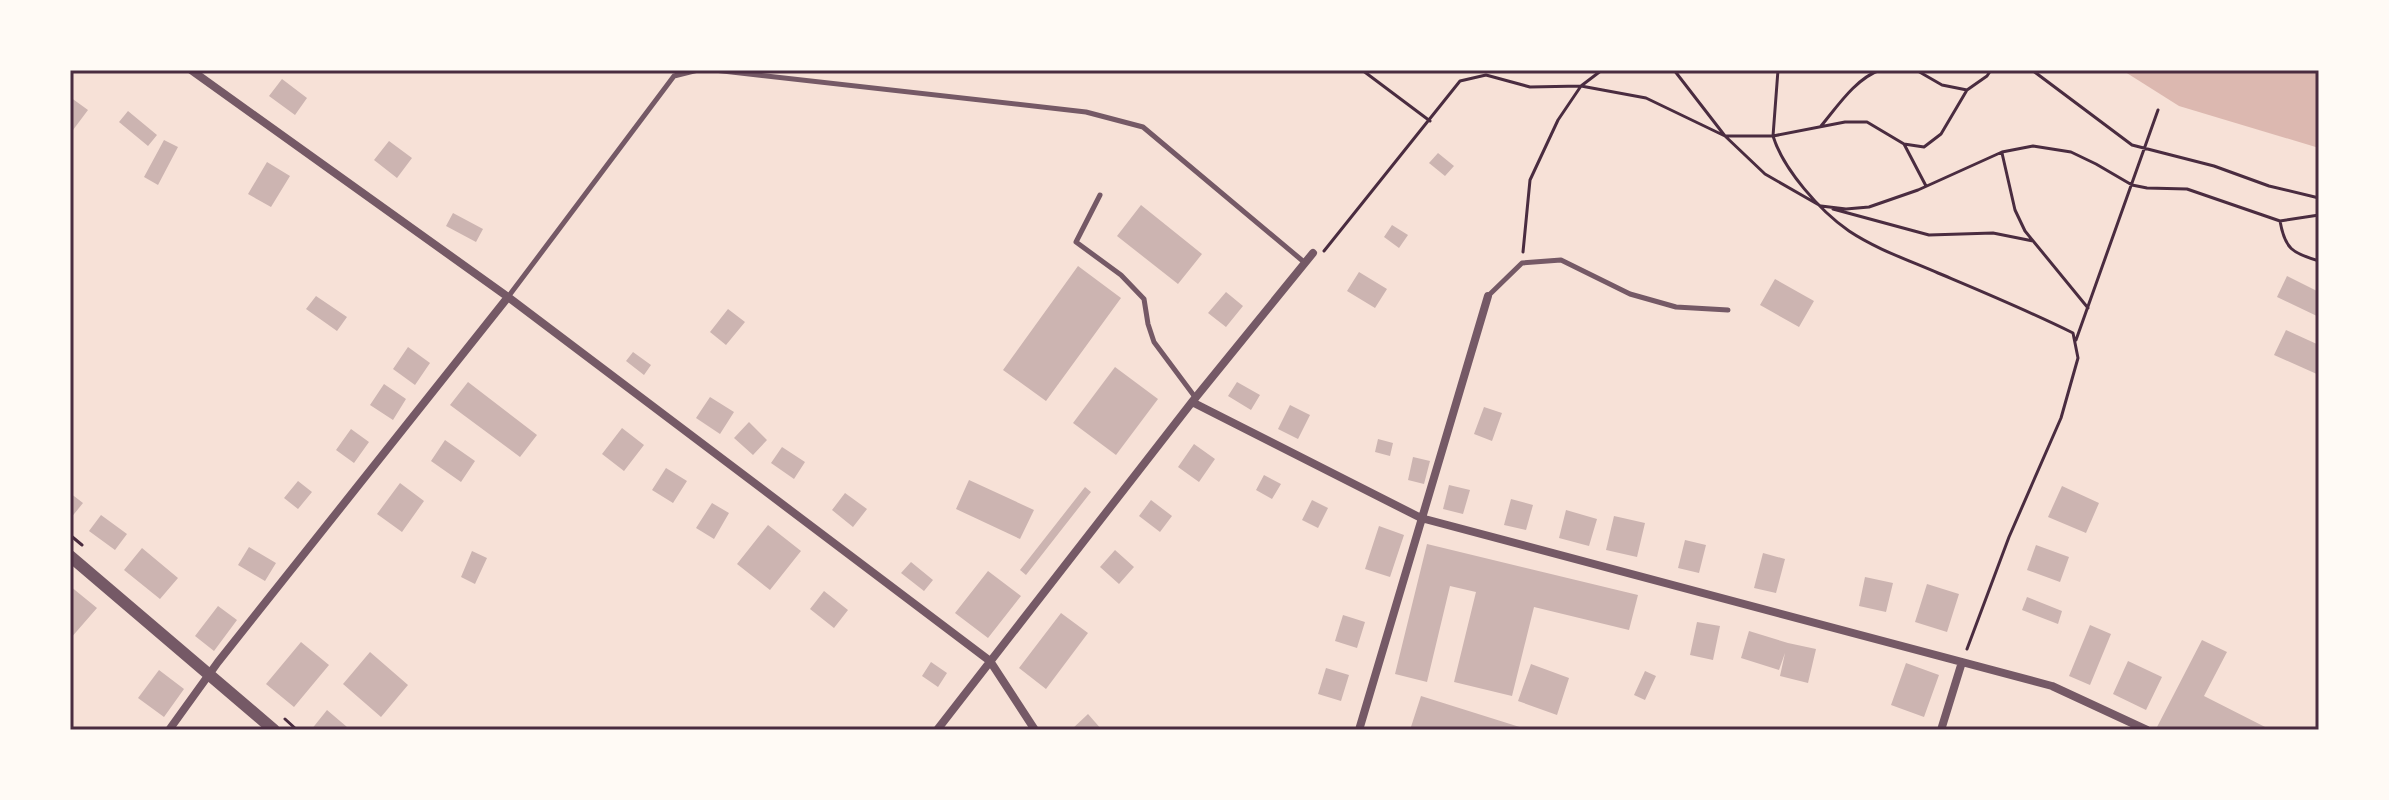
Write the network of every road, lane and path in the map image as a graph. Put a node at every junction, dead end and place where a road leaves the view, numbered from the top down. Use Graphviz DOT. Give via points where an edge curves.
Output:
graph roads {
  1 [pos="191,70"];
  2 [pos="698,70"];
  3 [pos="714,70"];
  4 [pos="1362,70"];
  5 [pos="1602,70"];
  6 [pos="1674,70"];
  7 [pos="1778,70"];
  8 [pos="1880,70"];
  9 [pos="1916,70"];
  10 [pos="1991,70"];
  11 [pos="2032,70"];
  12 [pos="1874,71"];
  13 [pos="1369,72"];
  14 [pos="1581,86"];
  15 [pos="1967,90"];
  16 [pos="2158,110"];
  17 [pos="1821,126"];
  18 [pos="1725,136"];
  19 [pos="1773,136"];
  20 [pos="1904,144"];
  21 [pos="2145,148"];
  22 [pos="2002,152"];
  23 [pos="2132,185"];
  24 [pos="1926,186"];
  25 [pos="1100,195"];
  26 [pos="2319,198"];
  27 [pos="1821,206"];
  28 [pos="2319,215"];
  29 [pos="2280,221"];
  30 [pos="2033,241"];
  31 [pos="1313,253"];
  32 [pos="2319,261"];
  33 [pos="1304,262"];
  34 [pos="1522,263"];
  35 [pos="1488,296"];
  36 [pos="508,297"];
  37 [pos="2088,308"];
  38 [pos="1728,310"];
  39 [pos="2075,343"];
  40 [pos="1194,400"];
  41 [pos="1421,518"];
  42 [pos="70,556"];
  43 [pos="990,661"];
  44 [pos="1962,662"];
  45 [pos="209,674"];
  46 [pos="169,730"];
  47 [pos="274,730"];
  48 [pos="937,730"];
  49 [pos="1035,730"];
  50 [pos="1359,730"];
  51 [pos="1941,730"];
  52 [pos="2147,730"];
  1 -- 36 [label="street"];
  2 -- 36 [label="lane" via="674,76"];
  3 -- 33 [label="lane" via="1086,112 1143,127"];
  4 -- 13 [label="path"];
  5 -- 14 [label="path"];
  6 -- 18 [label="path"];
  7 -- 19 [label="path"];
  8 -- 12 [label="path"];
  9 -- 15 [label="path" via="1942,85"];
  10 -- 15 [label="path"];
  11 -- 21 [label="path" via="2132,145"];
  12 -- 17 [label="path"];
  13 -- 14 [label="path" via="1430,121 1460,81 1486,75 1530,87"];
  14 -- 18 [label="path" via="1646,98"];
  14 -- 34 [label="path" via="1558,120 1530,180"];
  15 -- 20 [label="path" via="1941,134 1924,147"];
  16 -- 21 [label="path"];
  17 -- 19 [label="path"];
  17 -- 20 [label="path" via="1867,122"];
  18 -- 19 [label="path"];
  18 -- 27 [label="path" via="1765,174"];
  19 -- 27 [label="path" via="1793,175"];
  20 -- 24 [label="path"];
  21 -- 23 [label="path"];
  21 -- 26 [label="path"];
  22 -- 23 [label="path" via="2033,146 2071,152"];
  22 -- 24 [label="path"];
  22 -- 30 [label="path" via="2015,210"];
  23 -- 29 [label="path" via="2187,189"];
  23 -- 37 [label="path"];
  24 -- 27 [label="path" via="1869,207"];
  25 -- 40 [label="lane" via="1076,242 1144,299 1154,342"];
  27 -- 30 [label="path" via="1929,235 1993,233"];
  27 -- 39 [label="path" via="1847,230 1883,250 2032,313 2073,333"];
  28 -- 29 [label="path"];
  29 -- 32 [label="path" via="2285,243 2296,254"];
  30 -- 37 [label="path"];
  31 -- 33 [label="street"];
  33 -- 40 [label="street"];
  34 -- 35 [label="lane"];
  34 -- 38 [label="lane" via="1561,260 1630,294 1676,307"];
  35 -- 41 [label="street"];
  36 -- 43 [label="street"];
  36 -- 45 [label="street"];
  37 -- 39 [label="path"];
  39 -- 44 [label="path" via="2078,358 2061,418"];
  40 -- 41 [label="street"];
  40 -- 43 [label="street"];
  41 -- 44 [label="street"];
  41 -- 50 [label="street"];
  42 -- 45 [label="street"];
  43 -- 48 [label="street"];
  43 -- 49 [label="street"];
  44 -- 51 [label="street"];
  44 -- 52 [label="street" via="2052,686"];
  45 -- 46 [label="street"];
  45 -- 47 [label="street"];
}
